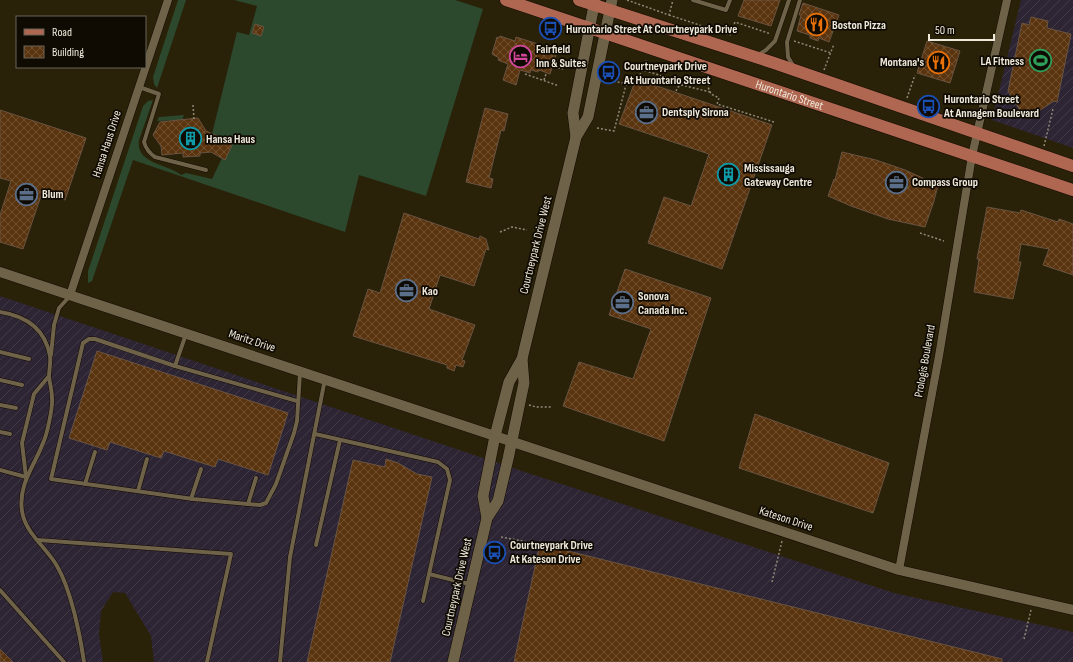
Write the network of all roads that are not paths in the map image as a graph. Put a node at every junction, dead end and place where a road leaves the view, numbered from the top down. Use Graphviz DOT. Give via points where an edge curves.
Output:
graph roads {
  1 [pos="168,0"];
  2 [pos="506,0"];
  3 [pos="579,0"];
  4 [pos="692,0"];
  5 [pos="730,0"];
  6 [pos="789,0"];
  7 [pos="800,0"];
  8 [pos="1007,0"];
  9 [pos="595,2"];
  10 [pos="611,5"];
  11 [pos="589,28"];
  12 [pos="605,34"];
  13 [pos="754,57"];
  14 [pos="146,64"];
  15 [pos="145,68"];
  16 [pos="796,71"];
  17 [pos="138,87"];
  18 [pos="978,133"];
  19 [pos="576,137"];
  20 [pos="972,156"];
  21 [pos="1073,166"];
  22 [pos="206,170"];
  23 [pos="1073,190"];
  24 [pos="0,272"];
  25 [pos="70,295"];
  26 [pos="0,312"];
  27 [pos="186,334"];
  28 [pos="0,352"];
  29 [pos="51,358"];
  30 [pos="522,358"];
  31 [pos="29,359"];
  32 [pos="175,366"];
  33 [pos="300,371"];
  34 [pos="49,376"];
  35 [pos="325,379"];
  36 [pos="0,380"];
  37 [pos="22,385"];
  38 [pos="297,401"];
  39 [pos="0,405"];
  40 [pos="16,408"];
  41 [pos="0,432"];
  42 [pos="10,434"];
  43 [pos="315,434"];
  44 [pos="495,436"];
  45 [pos="340,440"];
  46 [pos="512,441"];
  47 [pos="95,452"];
  48 [pos="147,459"];
  49 [pos="201,469"];
  50 [pos="0,470"];
  51 [pos="26,477"];
  52 [pos="256,478"];
  53 [pos="86,484"];
  54 [pos="138,491"];
  55 [pos="191,498"];
  56 [pos="248,504"];
  57 [pos="487,518"];
  58 [pos="38,540"];
  59 [pos="316,545"];
  60 [pos="899,570"];
  61 [pos="429,574"];
  62 [pos="471,585"];
  63 [pos="0,590"];
  64 [pos="423,601"];
  65 [pos="1073,610"];
  66 [pos="64,662"];
  67 [pos="84,662"];
  68 [pos="208,662"];
  69 [pos="280,662"];
  70 [pos="453,662"];
  1 -- 14 [label="street, Hansa Haus Drive"];
  2 -- 11 [label="main road, Hurontario Street"];
  3 -- 9 [label="main road, Hurontario Street"];
  4 -- 5 [label="lane" via="726,10"];
  6 -- 13 [label="lane" via="775,41"];
  7 -- 16 [label="lane" via="786,42 788,57"];
  8 -- 18 [label="street, Prologis Boulevard"];
  9 -- 10 [label="main road, Hurontario Street"];
  9 -- 11 [label="main road, Courtneypark Drive West"];
  10 -- 12 [label="main road, Courtneypark Drive West"];
  10 -- 13 [label="main road, Hurontario Street"];
  11 -- 12 [label="main road, Hurontario Street"];
  11 -- 19 [label="main road, Courtneypark Drive West" via="573,113"];
  12 -- 19 [label="main road, Courtneypark Drive West" via="588,116"];
  12 -- 20 [label="main road, Hurontario Street"];
  13 -- 16 [label="main road, Hurontario Street"];
  15 -- 17 [label="street, Hansa Haus Drive"];
  16 -- 18 [label="main road, Hurontario Street"];
  17 -- 22 [label="lane" via="159,94 144,142 150,153 155,157"];
  17 -- 25 [label="street, Hansa Haus Drive"];
  18 -- 20 [label="street, Prologis Boulevard"];
  18 -- 21 [label="main road, Hurontario Street"];
  19 -- 30 [label="main road, Courtneypark Drive West"];
  20 -- 23 [label="main road, Hurontario Street"];
  20 -- 60 [label="street, Prologis Boulevard" via="939,356"];
  24 -- 25 [label="street, Maritz Drive"];
  25 -- 27 [label="street, Maritz Drive"];
  25 -- 29 [label="lane" via="59,308 54,325"];
  26 -- 29 [label="lane" via="25,319 34,325 42,334"];
  27 -- 32 [label="lane"];
  27 -- 33 [label="street, Maritz Drive"];
  28 -- 31 [label="lane"];
  29 -- 34 [label="lane"];
  30 -- 44 [label="main road, Courtneypark Drive West" via="509,382"];
  30 -- 46 [label="main road, Courtneypark Drive West" via="524,383"];
  32 -- 38 [label="lane"];
  32 -- 53 [label="lane" via="95,339 83,343 51,479"];
  33 -- 35 [label="street, Maritz Drive"];
  33 -- 38 [label="lane"];
  34 -- 51 [label="lane" via="52,399 44,442"];
  34 -- 51 [label="lane" via="34,394 22,443"];
  35 -- 43 [label="lane"];
  35 -- 44 [label="street, Maritz Drive"];
  36 -- 37 [label="lane"];
  38 -- 56 [label="lane" via="294,433 270,497 266,503 260,505"];
  39 -- 40 [label="lane"];
  41 -- 42 [label="lane"];
  43 -- 45 [label="lane"];
  43 -- 69 [label="lane" via="290,557"];
  44 -- 46 [label="street, Kateson Drive"];
  44 -- 57 [label="main road, Courtneypark Drive West" via="483,496"];
  45 -- 59 [label="lane"];
  45 -- 61 [label="lane" via="438,462 447,469 450,480"];
  46 -- 57 [label="main road, Courtneypark Drive West" via="498,501"];
  46 -- 60 [label="street, Kateson Drive"];
  47 -- 53 [label="lane"];
  48 -- 54 [label="lane"];
  49 -- 55 [label="lane"];
  50 -- 51 [label="lane"];
  51 -- 58 [label="lane" via="22,510 29,530"];
  52 -- 56 [label="lane"];
  53 -- 54 [label="lane"];
  54 -- 55 [label="lane"];
  55 -- 56 [label="lane"];
  57 -- 62 [label="main road, Courtneypark Drive West"];
  58 -- 67 [label="lane" via="57,566 65,584"];
  58 -- 68 [label="lane" via="231,554"];
  60 -- 65 [label="street, Kateson Drive"];
  61 -- 62 [label="lane"];
  61 -- 64 [label="lane"];
  62 -- 70 [label="main road, Courtneypark Drive West"];
  63 -- 66 [label="lane"];
}
